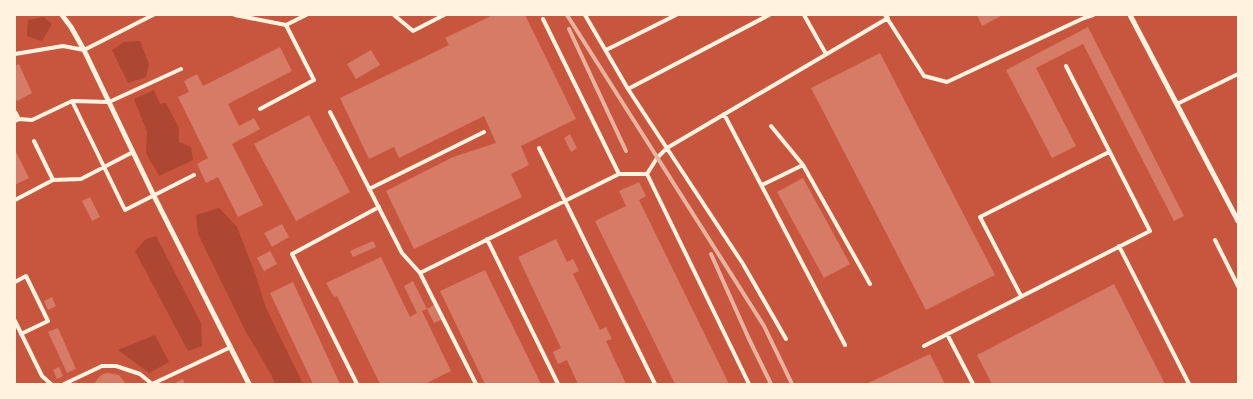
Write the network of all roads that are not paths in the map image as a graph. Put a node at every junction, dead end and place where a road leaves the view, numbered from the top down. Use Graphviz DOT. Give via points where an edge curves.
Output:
graph roads {
  1 [pos="62,15"];
  2 [pos="153,15"];
  3 [pos="235,15"];
  4 [pos="306,15"];
  5 [pos="394,15"];
  6 [pos="444,15"];
  7 [pos="585,15"];
  8 [pos="676,15"];
  9 [pos="769,15"];
  10 [pos="804,15"];
  11 [pos="1093,15"];
  12 [pos="1130,15"];
  13 [pos="886,17"];
  14 [pos="543,19"];
  15 [pos="286,25"];
  16 [pos="84,50"];
  17 [pos="606,50"];
  18 [pos="15,54"];
  19 [pos="826,54"];
  20 [pos="1066,66"];
  21 [pos="181,69"];
  22 [pos="1238,74"];
  23 [pos="628,89"];
  24 [pos="72,101"];
  25 [pos="109,102"];
  26 [pos="1177,104"];
  27 [pos="260,109"];
  28 [pos="15,112"];
  29 [pos="330,112"];
  30 [pos="724,114"];
  31 [pos="17,120"];
  32 [pos="771,126"];
  33 [pos="484,132"];
  34 [pos="34,141"];
  35 [pos="539,148"];
  36 [pos="667,148"];
  37 [pos="133,152"];
  38 [pos="1109,152"];
  39 [pos="803,165"];
  40 [pos="104,167"];
  41 [pos="619,174"];
  42 [pos="647,174"];
  43 [pos="194,176"];
  44 [pos="53,180"];
  45 [pos="762,185"];
  46 [pos="369,189"];
  47 [pos="154,196"];
  48 [pos="15,200"];
  49 [pos="565,201"];
  50 [pos="378,207"];
  51 [pos="1238,221"];
  52 [pos="487,240"];
  53 [pos="1215,240"];
  54 [pos="1119,246"];
  55 [pos="420,272"];
  56 [pos="15,282"];
  57 [pos="870,284"];
  58 [pos="1238,286"];
  59 [pos="1021,296"];
  60 [pos="15,321"];
  61 [pos="22,334"];
  62 [pos="947,334"];
  63 [pos="786,339"];
  64 [pos="845,345"];
  65 [pos="924,346"];
  66 [pos="231,347"];
  67 [pos="51,384"];
  68 [pos="64,384"];
  69 [pos="152,384"];
  70 [pos="249,384"];
  71 [pos="357,384"];
  72 [pos="476,384"];
  73 [pos="558,384"];
  74 [pos="655,384"];
  75 [pos="749,384"];
  76 [pos="973,384"];
  77 [pos="1189,384"];
  1 -- 16 [label="street"];
  2 -- 16 [label="lane"];
  3 -- 15 [label="lane"];
  4 -- 15 [label="lane"];
  5 -- 6 [label="lane" via="413,31"];
  7 -- 17 [label="lane"];
  8 -- 17 [label="lane"];
  9 -- 23 [label="lane"];
  10 -- 19 [label="lane"];
  11 -- 13 [label="lane" via="946,82 924,76"];
  12 -- 26 [label="street"];
  13 -- 19 [label="lane"];
  14 -- 41 [label="lane"];
  15 -- 27 [label="lane" via="314,80"];
  16 -- 18 [label="lane" via="63,46"];
  16 -- 25 [label="street"];
  17 -- 23 [label="lane"];
  19 -- 30 [label="lane"];
  20 -- 38 [label="lane"];
  21 -- 25 [label="lane"];
  22 -- 26 [label="lane"];
  23 -- 36 [label="lane"];
  24 -- 25 [label="lane"];
  24 -- 31 [label="lane" via="32,120"];
  24 -- 40 [label="lane"];
  25 -- 37 [label="street"];
  26 -- 51 [label="street"];
  28 -- 31 [label="lane"];
  29 -- 46 [label="lane"];
  30 -- 36 [label="lane"];
  30 -- 45 [label="lane"];
  32 -- 39 [label="lane"];
  33 -- 46 [label="lane"];
  34 -- 44 [label="lane"];
  35 -- 49 [label="lane"];
  36 -- 42 [label="lane"];
  36 -- 63 [label="lane" via="743,264"];
  37 -- 40 [label="lane"];
  37 -- 47 [label="street"];
  38 -- 54 [label="lane" via="1150,231"];
  38 -- 59 [label="lane" via="980,217"];
  39 -- 45 [label="lane"];
  39 -- 57 [label="lane"];
  40 -- 44 [label="lane" via="81,178"];
  40 -- 47 [label="lane" via="125,210"];
  41 -- 42 [label="lane"];
  41 -- 49 [label="lane"];
  42 -- 75 [label="lane"];
  43 -- 47 [label="lane"];
  44 -- 48 [label="lane"];
  45 -- 64 [label="lane"];
  46 -- 50 [label="lane"];
  47 -- 66 [label="street"];
  49 -- 52 [label="lane"];
  49 -- 74 [label="lane"];
  50 -- 55 [label="lane" via="402,253"];
  50 -- 71 [label="lane" via="292,254"];
  52 -- 55 [label="lane"];
  52 -- 73 [label="lane"];
  53 -- 58 [label="lane"];
  54 -- 59 [label="lane"];
  54 -- 77 [label="lane"];
  55 -- 72 [label="lane"];
  56 -- 61 [label="lane" via="26,276 48,321"];
  59 -- 62 [label="lane"];
  60 -- 61 [label="lane"];
  61 -- 67 [label="lane" via="42,376"];
  62 -- 65 [label="lane"];
  62 -- 76 [label="lane"];
  66 -- 69 [label="lane"];
  66 -- 70 [label="street"];
  68 -- 69 [label="lane" via="102,366 116,366 140,374"];
}
